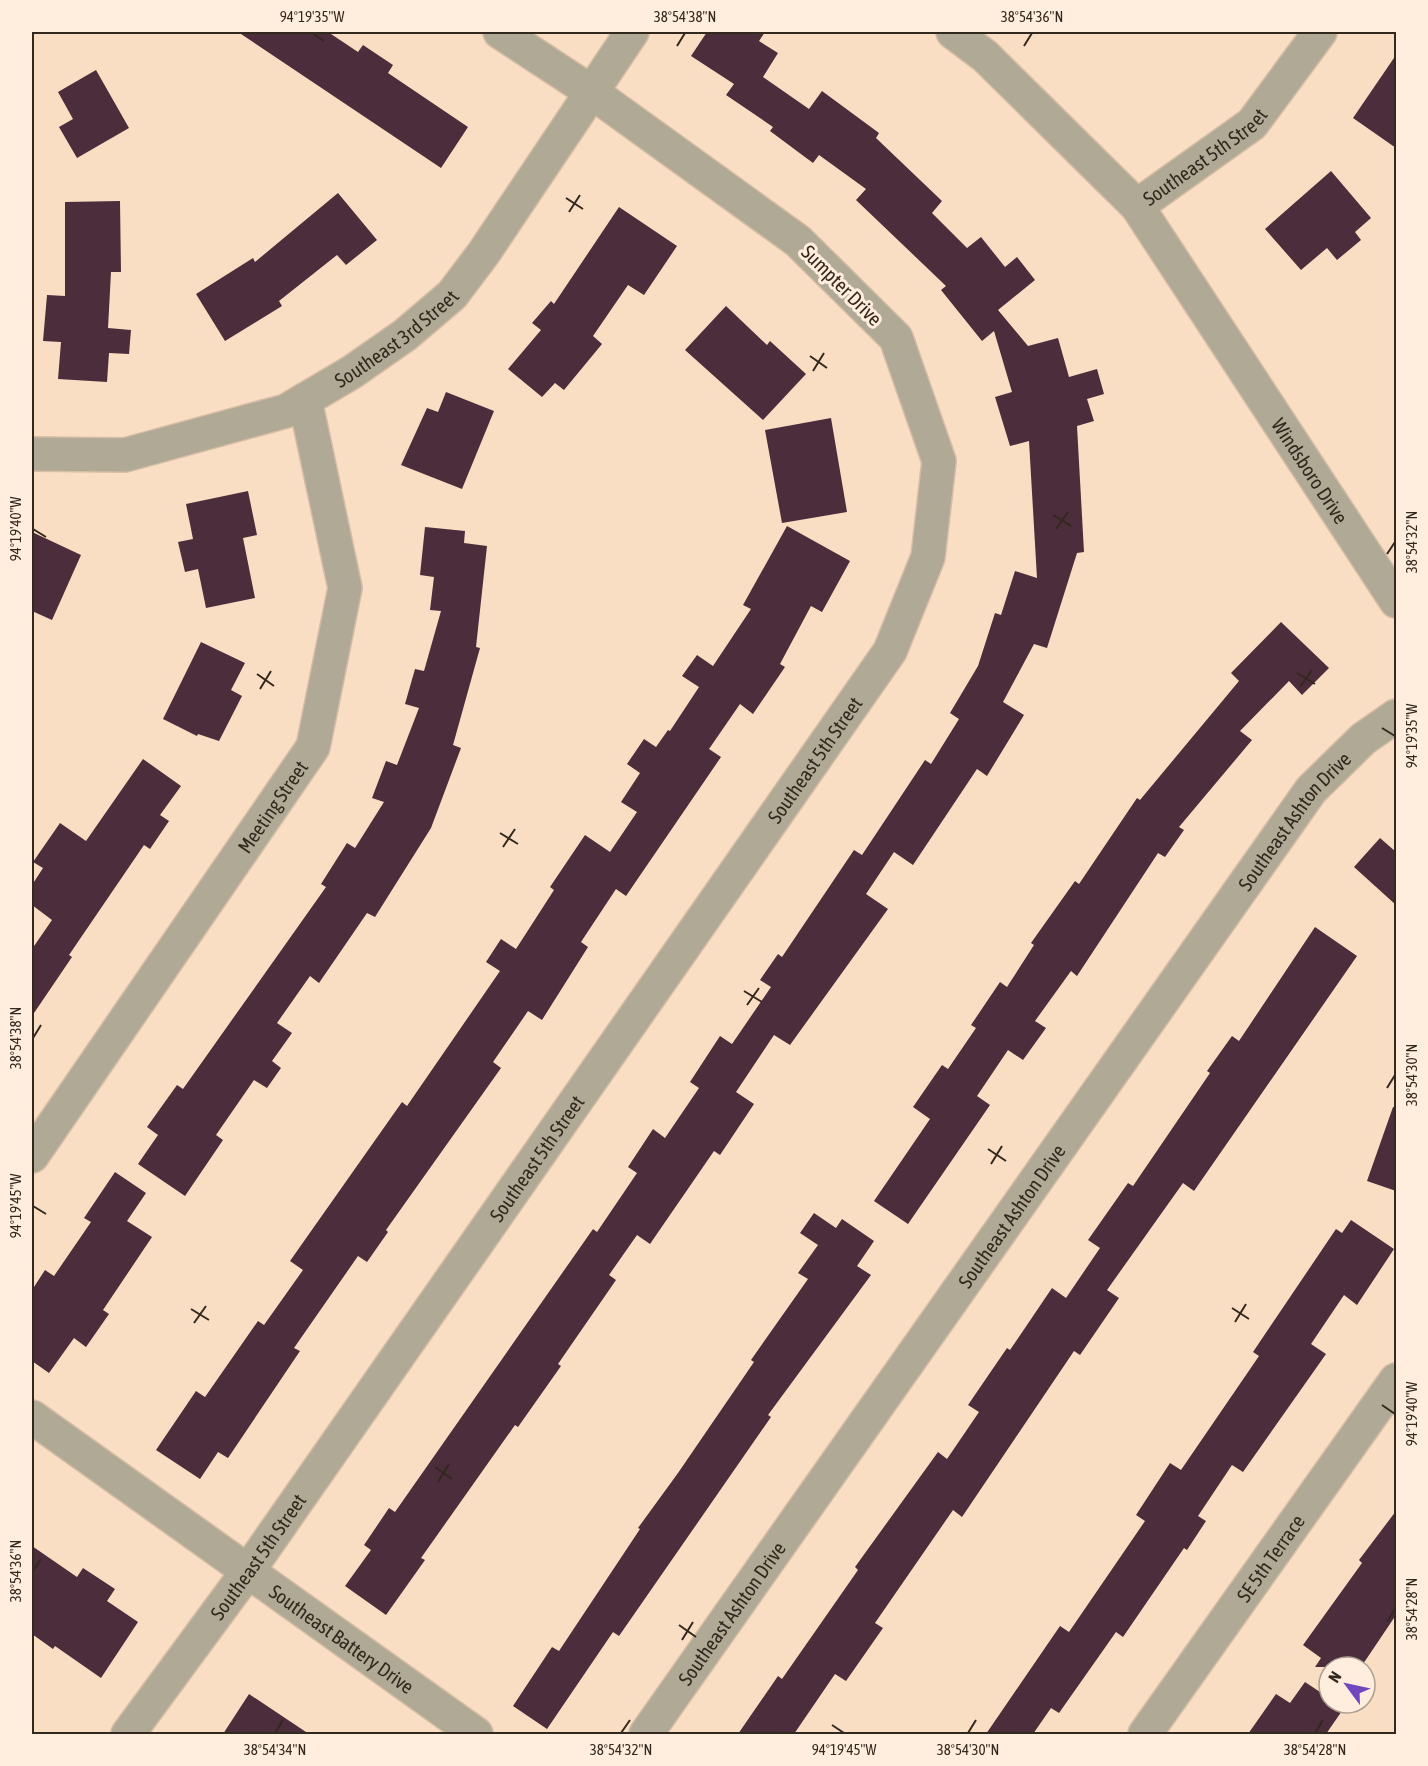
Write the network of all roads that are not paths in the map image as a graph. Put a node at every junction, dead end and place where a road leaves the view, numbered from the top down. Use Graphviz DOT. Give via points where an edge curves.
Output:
graph roads {
  1 [pos="500,32"];
  2 [pos="632,32"];
  3 [pos="953,32"];
  4 [pos="1320,32"];
  5 [pos="592,93"];
  6 [pos="1137,206"];
  7 [pos="1225,340"];
  8 [pos="306,400"];
  9 [pos="32,454"];
  10 [pos="923,569"];
  11 [pos="1396,601"];
  12 [pos="1396,716"];
  13 [pos="32,1156"];
  14 [pos="1396,1380"];
  15 [pos="32,1417"];
  16 [pos="248,1571"];
  17 [pos="128,1734"];
  18 [pos="476,1734"];
  19 [pos="646,1734"];
  20 [pos="1144,1734"];
  1 -- 5 [label="street, Sumpter Drive"];
  2 -- 5 [label="street, Southeast 3rd Street"];
  3 -- 6 [label="street" via="985,56"];
  4 -- 6 [label="street, Southeast 5th Street" via="1252,124"];
  5 -- 8 [label="street, Southeast 3rd Street" via="452,295 387,347"];
  5 -- 10 [label="street, Sumpter Drive" via="798,241 896,338 939,461 928,558"];
  6 -- 7 [label="street, Southeast 5th Street"];
  7 -- 11 [label="street, Windsboro Drive"];
  8 -- 9 [label="street, Southeast 3rd Street" via="286,411 125,455"];
  8 -- 13 [label="street, Meeting Street" via="345,588 313,747"];
  10 -- 16 [label="street, Southeast 5th Street" via="890,651"];
  12 -- 19 [label="street, Southeast Ashton Drive" via="1363,739 1311,790"];
  14 -- 20 [label="street, SE 5th Terrace"];
  15 -- 16 [label="street, Southeast Battery Drive"];
  16 -- 17 [label="street, Southeast 5th Street"];
  16 -- 18 [label="street, Southeast Battery Drive"];
}
